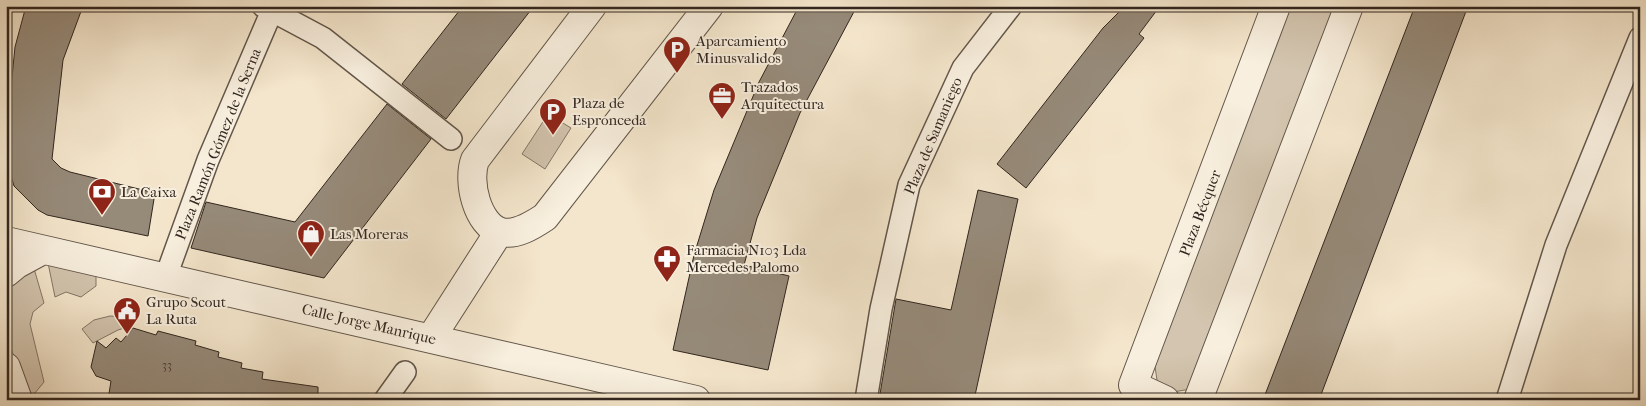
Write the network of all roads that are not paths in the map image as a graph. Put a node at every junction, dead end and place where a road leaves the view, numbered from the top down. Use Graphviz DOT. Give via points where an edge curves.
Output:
graph roads {
  1 [pos="592,6"];
  2 [pos="709,6"];
  3 [pos="1011,6"];
  4 [pos="1276,6"];
  5 [pos="1349,6"];
  6 [pos="270,7"];
  7 [pos="1640,38"];
  8 [pos="450,139"];
  9 [pos="499,232"];
  10 [pos="6,241"];
  11 [pos="41,251"];
  12 [pos="6,273"];
  13 [pos="166,279"];
  14 [pos="431,338"];
  15 [pos="6,367"];
  16 [pos="405,372"];
  17 [pos="18,400"];
  18 [pos="385,400"];
  19 [pos="696,400"];
  20 [pos="866,400"];
  21 [pos="1165,400"];
  22 [pos="1198,400"];
  23 [pos="1507,400"];
  1 -- 9 [label="street" via="476,160 471,180 474,199"];
  2 -- 9 [label="street" via="545,217 511,233"];
  3 -- 20 [label="street, Plaza de Samaniego" via="962,68 909,185 881,309"];
  4 -- 21 [label="street, Plaza Bécquer" via="1133,385"];
  5 -- 22 [label="street"];
  6 -- 8 [label="street, Plaza Ramón Gómez de la Serna" via="323,38"];
  6 -- 13 [label="street, Plaza Ramón Gómez de la Serna" via="208,160"];
  7 -- 23 [label="street" via="1556,245"];
  9 -- 14 [label="street"];
  10 -- 11 [label="street, Calle Jorge Manrique"];
  11 -- 12 [label="street"];
  11 -- 13 [label="street, Calle Jorge Manrique"];
  13 -- 14 [label="street, Calle Jorge Manrique"];
  14 -- 19 [label="street, Calle Jorge Manrique"];
  15 -- 17 [label="street"];
  16 -- 18 [label="street"];
}
